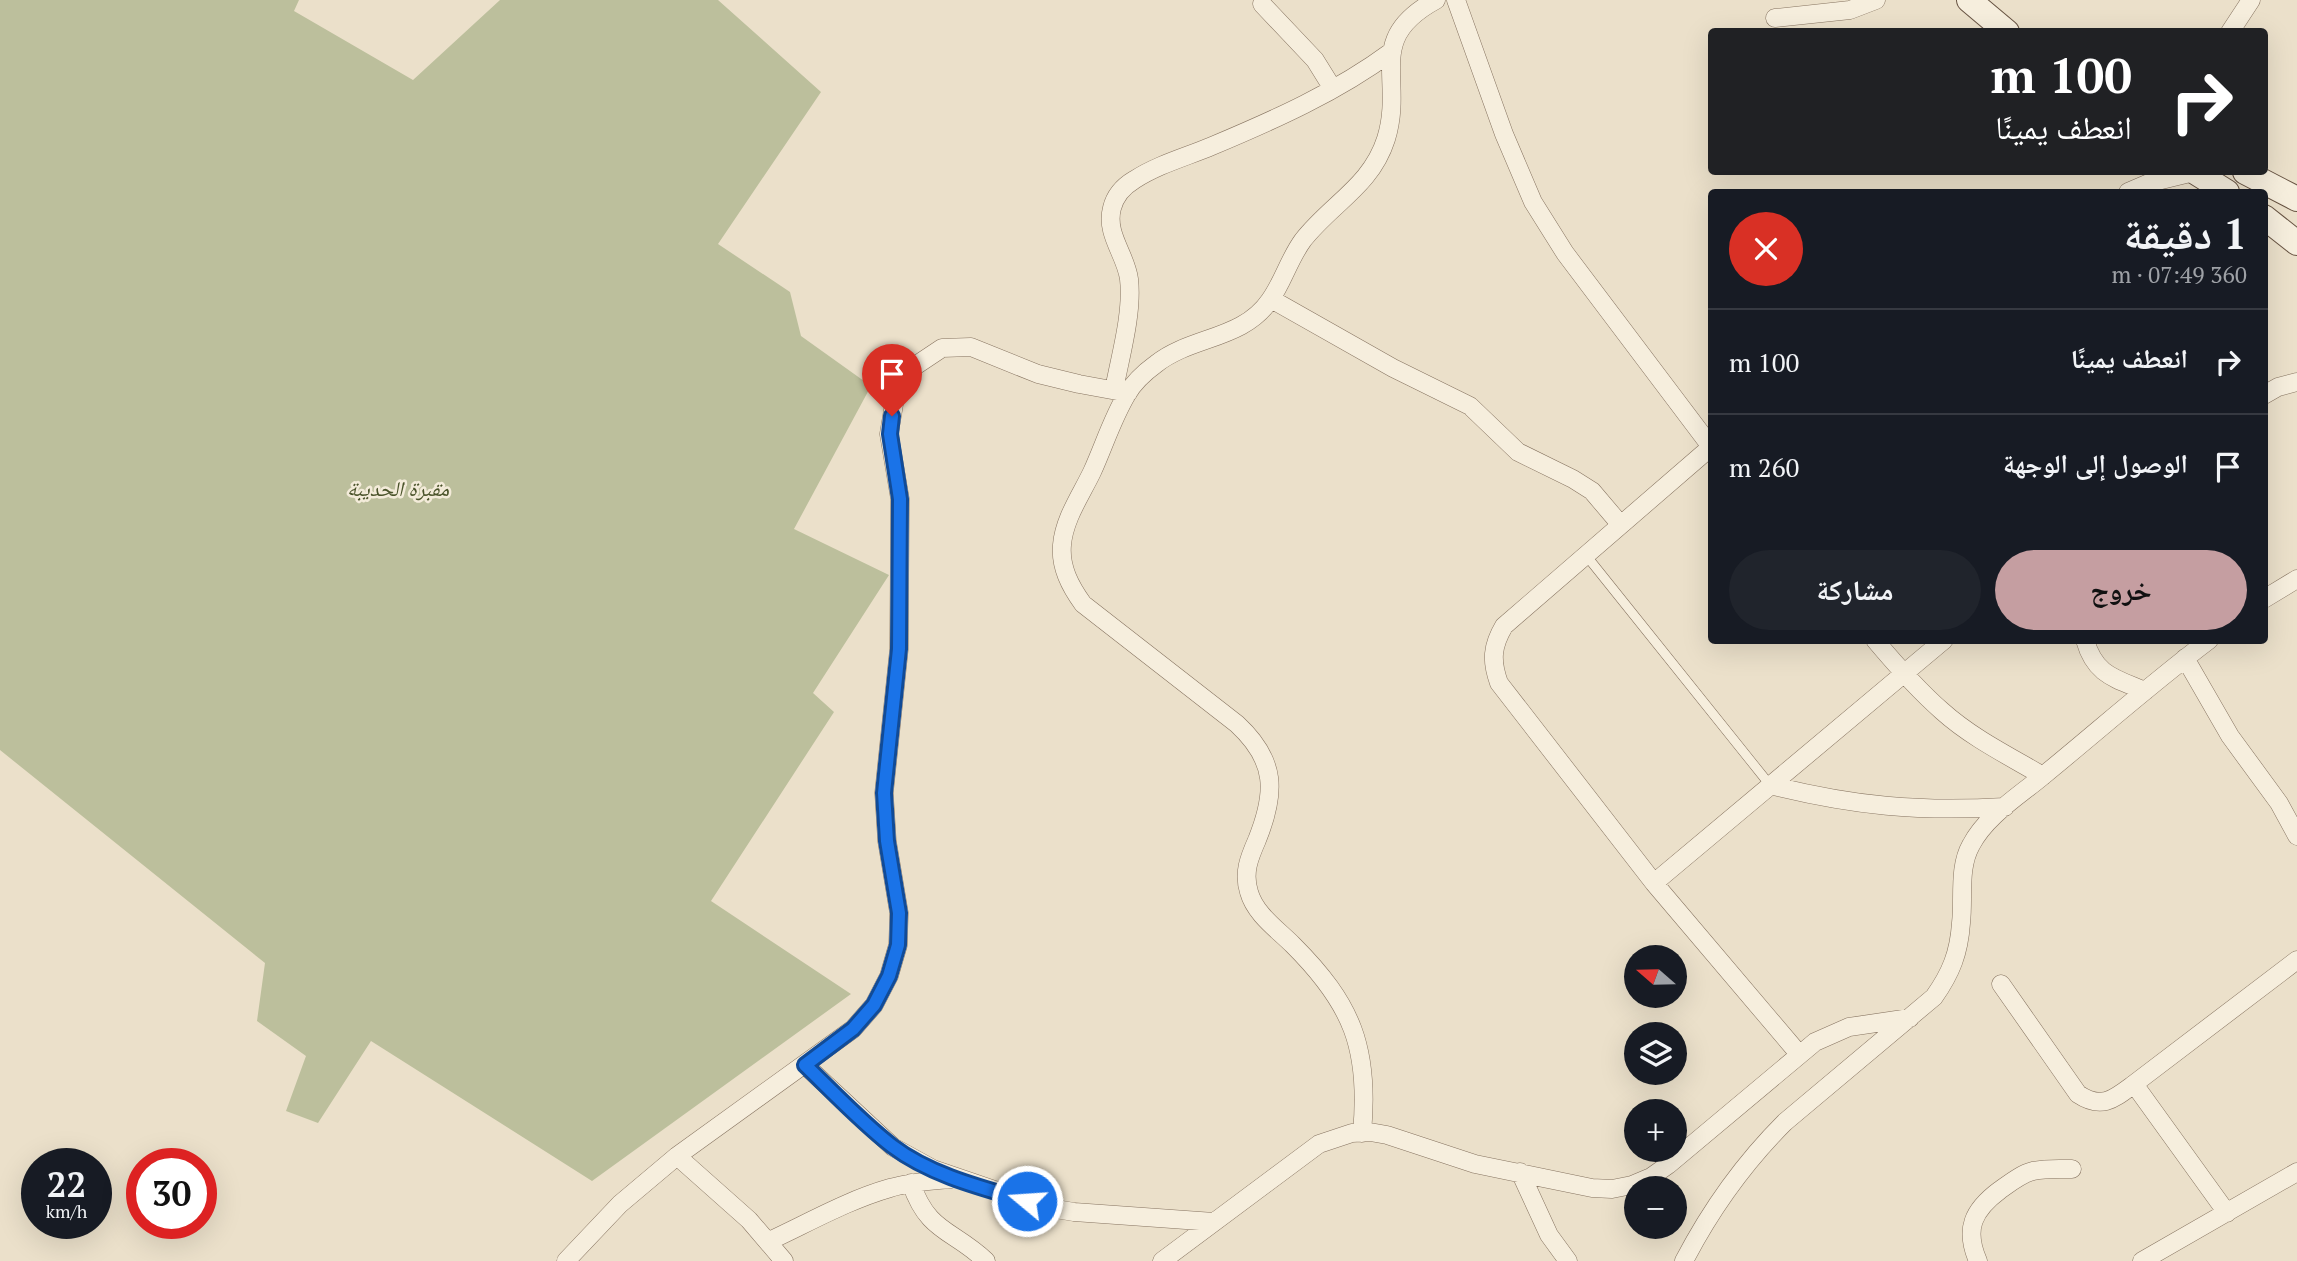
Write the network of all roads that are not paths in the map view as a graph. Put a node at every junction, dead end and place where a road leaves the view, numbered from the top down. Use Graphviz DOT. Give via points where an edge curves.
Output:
graph roads {
  1 [pos="1436,0"];
  2 [pos="1456,0"];
  3 [pos="1876,0"];
  4 [pos="1969,0"];
  5 [pos="2251,0"];
  6 [pos="1262,4"];
  7 [pos="1775,18"];
  8 [pos="2002,28"];
  9 [pos="2233,28"];
  10 [pos="1391,52"];
  11 [pos="1333,89"];
  12 [pos="2182,175"];
  13 [pos="2199,175"];
  14 [pos="2251,175"];
  15 [pos="2135,189"];
  16 [pos="2222,189"];
  17 [pos="2297,199"];
  18 [pos="2270,221"];
  19 [pos="2297,243"];
  20 [pos="1271,299"];
  21 [pos="2297,382"];
  22 [pos="1121,391"];
  23 [pos="2268,393"];
  24 [pos="1708,444"];
  25 [pos="1708,451"];
  26 [pos="1620,524"];
  27 [pos="1585,554"];
  28 [pos="2297,579"];
  29 [pos="2268,597"];
  30 [pos="1878,644"];
  31 [pos="1939,644"];
  32 [pos="2086,644"];
  33 [pos="2204,644"];
  34 [pos="2185,659"];
  35 [pos="1903,674"];
  36 [pos="2145,691"];
  37 [pos="2043,776"];
  38 [pos="1770,785"];
  39 [pos="2005,807"];
  40 [pos="2297,836"];
  41 [pos="1654,883"];
  42 [pos="2297,960"];
  43 [pos="2001,984"];
  44 [pos="1910,1018"];
  45 [pos="1799,1054"];
  46 [pos="805,1065"];
  47 [pos="2134,1084"];
  48 [pos="1362,1133"];
  49 [pos="677,1156"];
  50 [pos="2072,1169"];
  51 [pos="1520,1172"];
  52 [pos="2297,1172"];
  53 [pos="958,1178"];
  54 [pos="911,1183"];
  55 [pos="2227,1213"];
  56 [pos="1214,1222"];
  57 [pos="769,1241"];
  58 [pos="566,1261"];
  59 [pos="784,1261"];
  60 [pos="986,1261"];
  61 [pos="1161,1261"];
  62 [pos="1568,1261"];
  63 [pos="1684,1261"];
  64 [pos="1978,1261"];
  65 [pos="2142,1261"];
  1 -- 10 [label="street" via="1404,24"];
  2 -- 24 [label="street" via="1533,202 1564,253"];
  3 -- 7 [label="street" via="1850,10"];
  4 -- 8 [label="main road"];
  5 -- 9 [label="street"];
  6 -- 11 [label="street" via="1315,60"];
  10 -- 11 [label="street"];
  10 -- 20 [label="street" via="1391,116 1380,156 1363,182 1301,243"];
  11 -- 22 [label="street" via="1168,162 1126,185 1117,196 1110,222 1129,280"];
  12 -- 15 [label="street"];
  13 -- 16 [label="main road"];
  14 -- 17 [label="main road"];
  17 -- 18 [label="main road" via="2277,207"];
  18 -- 19 [label="main road"];
  20 -- 22 [label="street" via="1251,322 1174,352"];
  20 -- 26 [label="street" via="1392,368 1471,405 1518,452 1592,491"];
  21 -- 23 [label="street"];
  22 -- 46 [label="street" via="1038,374 971,347 942,348 912,368 895,398 890,434 900,499 899,649 884,793 899,913 898,945 874,1005 853,1029"];
  22 -- 48 [label="street" via="1066,524 1063,566 1083,604 1237,724 1262,753 1269,771 1269,809 1248,862 1247,888 1258,911 1319,971 1349,1020 1364,1073"];
  25 -- 26 [label="street"];
  26 -- 27 [label="street"];
  27 -- 38 [label="lane"];
  27 -- 41 [label="street" via="1504,626 1496,639 1494,668 1499,683"];
  28 -- 29 [label="street"];
  30 -- 35 [label="street"];
  31 -- 35 [label="street"];
  32 -- 36 [label="street" via="2095,665"];
  33 -- 34 [label="street"];
  34 -- 36 [label="street"];
  34 -- 40 [label="street"];
  35 -- 37 [label="street" via="1960,726"];
  35 -- 38 [label="street"];
  36 -- 37 [label="street"];
  37 -- 39 [label="street"];
  38 -- 39 [label="street" via="1863,805 1957,810"];
  38 -- 41 [label="street"];
  39 -- 44 [label="street" via="1971,844 1965,859 1961,923 1949,977"];
  41 -- 45 [label="street"];
  42 -- 47 [label="street"];
  43 -- 47 [label="street" via="2078,1094 2104,1102"];
  44 -- 45 [label="street" via="1849,1027"];
  44 -- 63 [label="street" via="1767,1140 1724,1194"];
  45 -- 51 [label="street" via="1668,1166 1642,1181 1612,1189 1591,1188"];
  46 -- 49 [label="street"];
  46 -- 53 [label="street" via="893,1147"];
  47 -- 55 [label="street"];
  48 -- 51 [label="street" via="1387,1135 1464,1161"];
  48 -- 56 [label="street" via="1319,1144"];
  49 -- 57 [label="street"];
  49 -- 58 [label="street" via="620,1204"];
  50 -- 64 [label="street" via="2031,1171 1982,1205 1971,1233"];
  51 -- 62 [label="street" via="1549,1235"];
  52 -- 55 [label="street"];
  53 -- 54 [label="street"];
  53 -- 56 [label="street" via="1044,1207"];
  54 -- 57 [label="street" via="859,1199"];
  54 -- 60 [label="street" via="925,1214"];
  55 -- 65 [label="street"];
  56 -- 61 [label="street"];
  57 -- 59 [label="street"];
}
